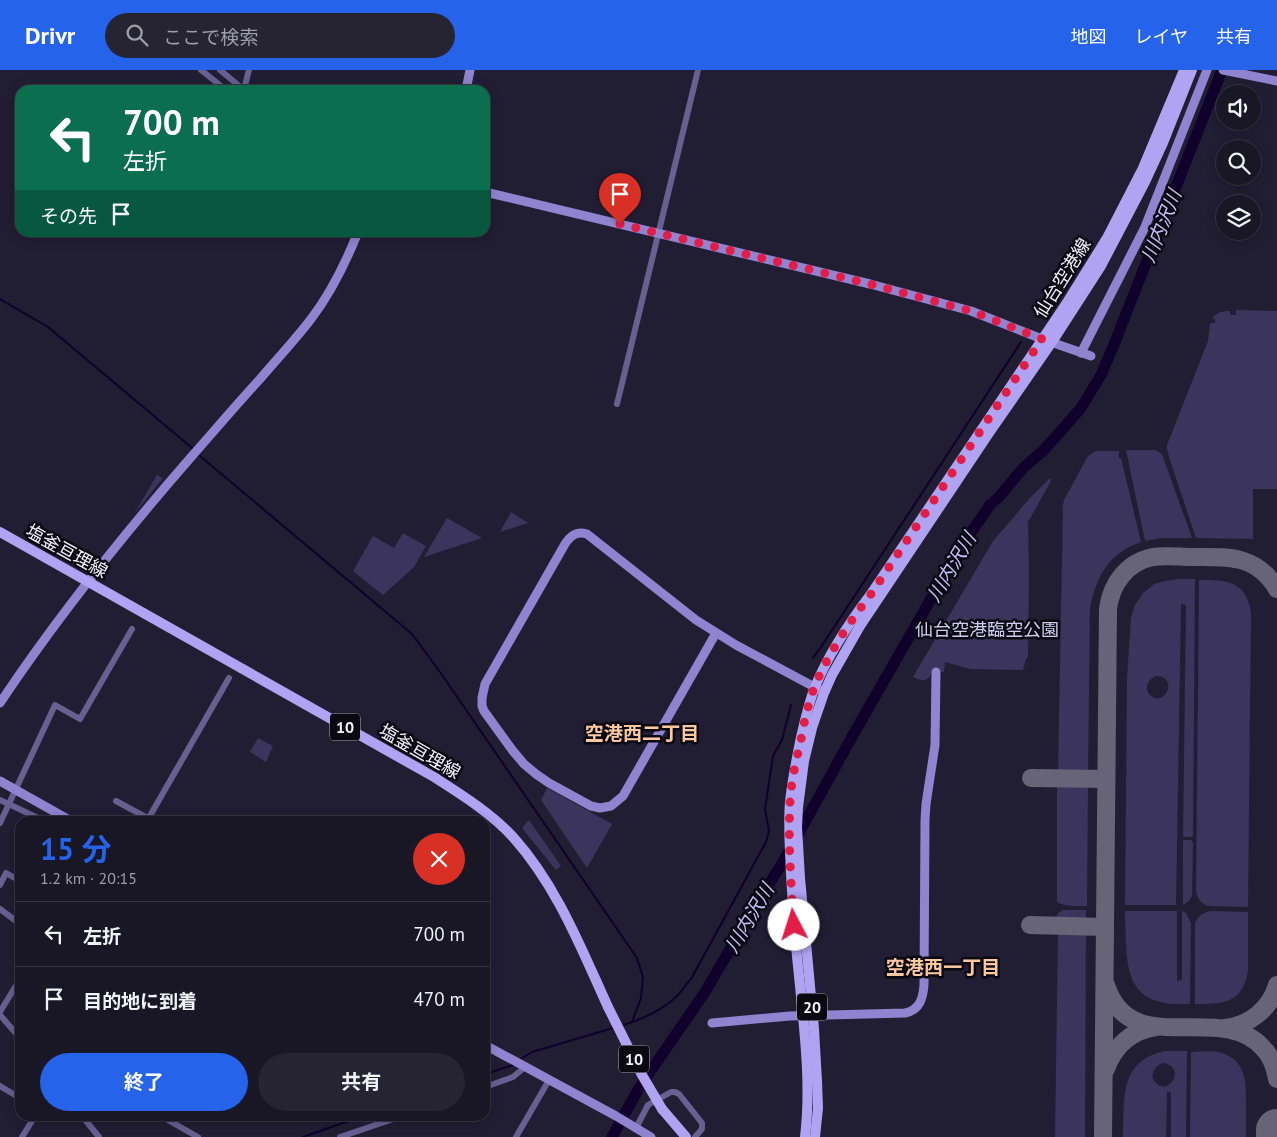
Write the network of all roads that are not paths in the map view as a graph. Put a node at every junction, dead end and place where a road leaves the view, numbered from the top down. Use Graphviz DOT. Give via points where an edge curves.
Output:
graph roads {
  1 [pos="201,70"];
  2 [pos="220,70"];
  3 [pos="250,70"];
  4 [pos="470,70"];
  5 [pos="698,70"];
  6 [pos="1184,70"];
  7 [pos="1192,70"];
  8 [pos="1207,70"];
  9 [pos="1223,70"];
  10 [pos="1277,81"];
  11 [pos="220,85"];
  12 [pos="238,85"];
  13 [pos="246,85"];
  14 [pos="467,85"];
  15 [pos="490,193"];
  16 [pos="659,233"];
  17 [pos="356,237"];
  18 [pos="1047,341"];
  19 [pos="1081,353"];
  20 [pos="1091,356"];
  21 [pos="617,404"];
  22 [pos="0,532"];
  23 [pos="88,582"];
  24 [pos="132,629"];
  25 [pos="716,633"];
  26 [pos="936,672"];
  27 [pos="229,678"];
  28 [pos="815,687"];
  29 [pos="824,693"];
  30 [pos="0,703"];
  31 [pos="0,781"];
  32 [pos="16,790"];
  33 [pos="0,800"];
  34 [pos="116,801"];
  35 [pos="9,804"];
  36 [pos="34,816"];
  37 [pos="62,816"];
  38 [pos="142,816"];
  39 [pos="151,816"];
  40 [pos="489,816"];
  41 [pos="490,816"];
  42 [pos="0,823"];
  43 [pos="15,878"];
  44 [pos="0,885"];
  45 [pos="0,909"];
  46 [pos="15,920"];
  47 [pos="15,988"];
  48 [pos="0,1014"];
  49 [pos="808,1016"];
  50 [pos="712,1023"];
  51 [pos="15,1032"];
  52 [pos="490,1048"];
  53 [pos="524,1067"];
  54 [pos="549,1080"];
  55 [pos="490,1085"];
  56 [pos="0,1086"];
  57 [pos="15,1095"];
  58 [pos="32,1121"];
  59 [pos="86,1121"];
  60 [pos="170,1121"];
  61 [pos="387,1121"];
  62 [pos="636,1128"];
  63 [pos="22,1137"];
  64 [pos="99,1137"];
  65 [pos="198,1137"];
  66 [pos="340,1137"];
  67 [pos="516,1137"];
  68 [pos="651,1137"];
  69 [pos="688,1137"];
  70 [pos="805,1137"];
  71 [pos="815,1137"];
  1 -- 11 [label="street"];
  2 -- 12 [label="street"];
  3 -- 13 [label="street"];
  4 -- 14 [label="street"];
  5 -- 16 [label="street"];
  6 -- 18 [label="main road, 仙台空港線 / 20" via="1143,168"];
  7 -- 18 [label="main road, 仙台空港線 / 20" via="1145,182 1101,266"];
  8 -- 19 [label="street" via="1145,227"];
  9 -- 10 [label="street"];
  15 -- 16 [label="street"];
  16 -- 18 [label="street" via="971,311"];
  16 -- 21 [label="street"];
  17 -- 23 [label="street" via="326,296 293,342 192,456"];
  18 -- 19 [label="street"];
  18 -- 28 [label="main road, 仙台空港線 / 20" via="853,618"];
  18 -- 29 [label="main road, 仙台空港線 / 20" via="860,626"];
  19 -- 20 [label="street"];
  22 -- 23 [label="main road, 塩釜亘理線 / 10"];
  23 -- 30 [label="street"];
  23 -- 40 [label="main road, 塩釜亘理線 / 10, bridge" via="434,777"];
  24 -- 32 [label="street" via="80,719 55,705"];
  25 -- 25 [label="street" via="588,534 578,533 565,544 485,684 482,706 524,764 536,774 591,806 611,806 623,796"];
  25 -- 28 [label="street"];
  26 -- 49 [label="street" via="935,745 925,820 922,1000 915,1009 905,1013"];
  27 -- 39 [label="street"];
  28 -- 29 [label="street"];
  28 -- 49 [label="main road, 仙台空港線 / 20" via="794,770 790,802 792,890"];
  29 -- 49 [label="main road, 仙台空港線 / 20" via="804,761 797,827"];
  31 -- 32 [label="street"];
  32 -- 35 [label="street"];
  32 -- 37 [label="street"];
  33 -- 35 [label="street"];
  34 -- 38 [label="street"];
  35 -- 36 [label="street"];
  35 -- 42 [label="street"];
  41 -- 69 [label="main road, 塩釜亘理線 / 10, bridge" via="513,837 549,884 642,1075 662,1109"];
  43 -- 44 [label="street" via="6,873"];
  45 -- 46 [label="street"];
  47 -- 48 [label="street"];
  48 -- 51 [label="street"];
  49 -- 50 [label="street"];
  49 -- 70 [label="main road, 仙台空港線 / 20"];
  49 -- 71 [label="main road, 仙台空港線 / 20" via="817,1081"];
  52 -- 53 [label="street"];
  53 -- 54 [label="street"];
  53 -- 55 [label="street" via="514,1077"];
  54 -- 62 [label="street"];
  54 -- 67 [label="street"];
  56 -- 57 [label="street"];
  58 -- 63 [label="street"];
  59 -- 64 [label="street"];
  60 -- 65 [label="street"];
  61 -- 66 [label="street"];
  62 -- 68 [label="street"];
  62 -- 69 [label="street" via="648,1105 675,1092 702,1123 702,1129"];
}
